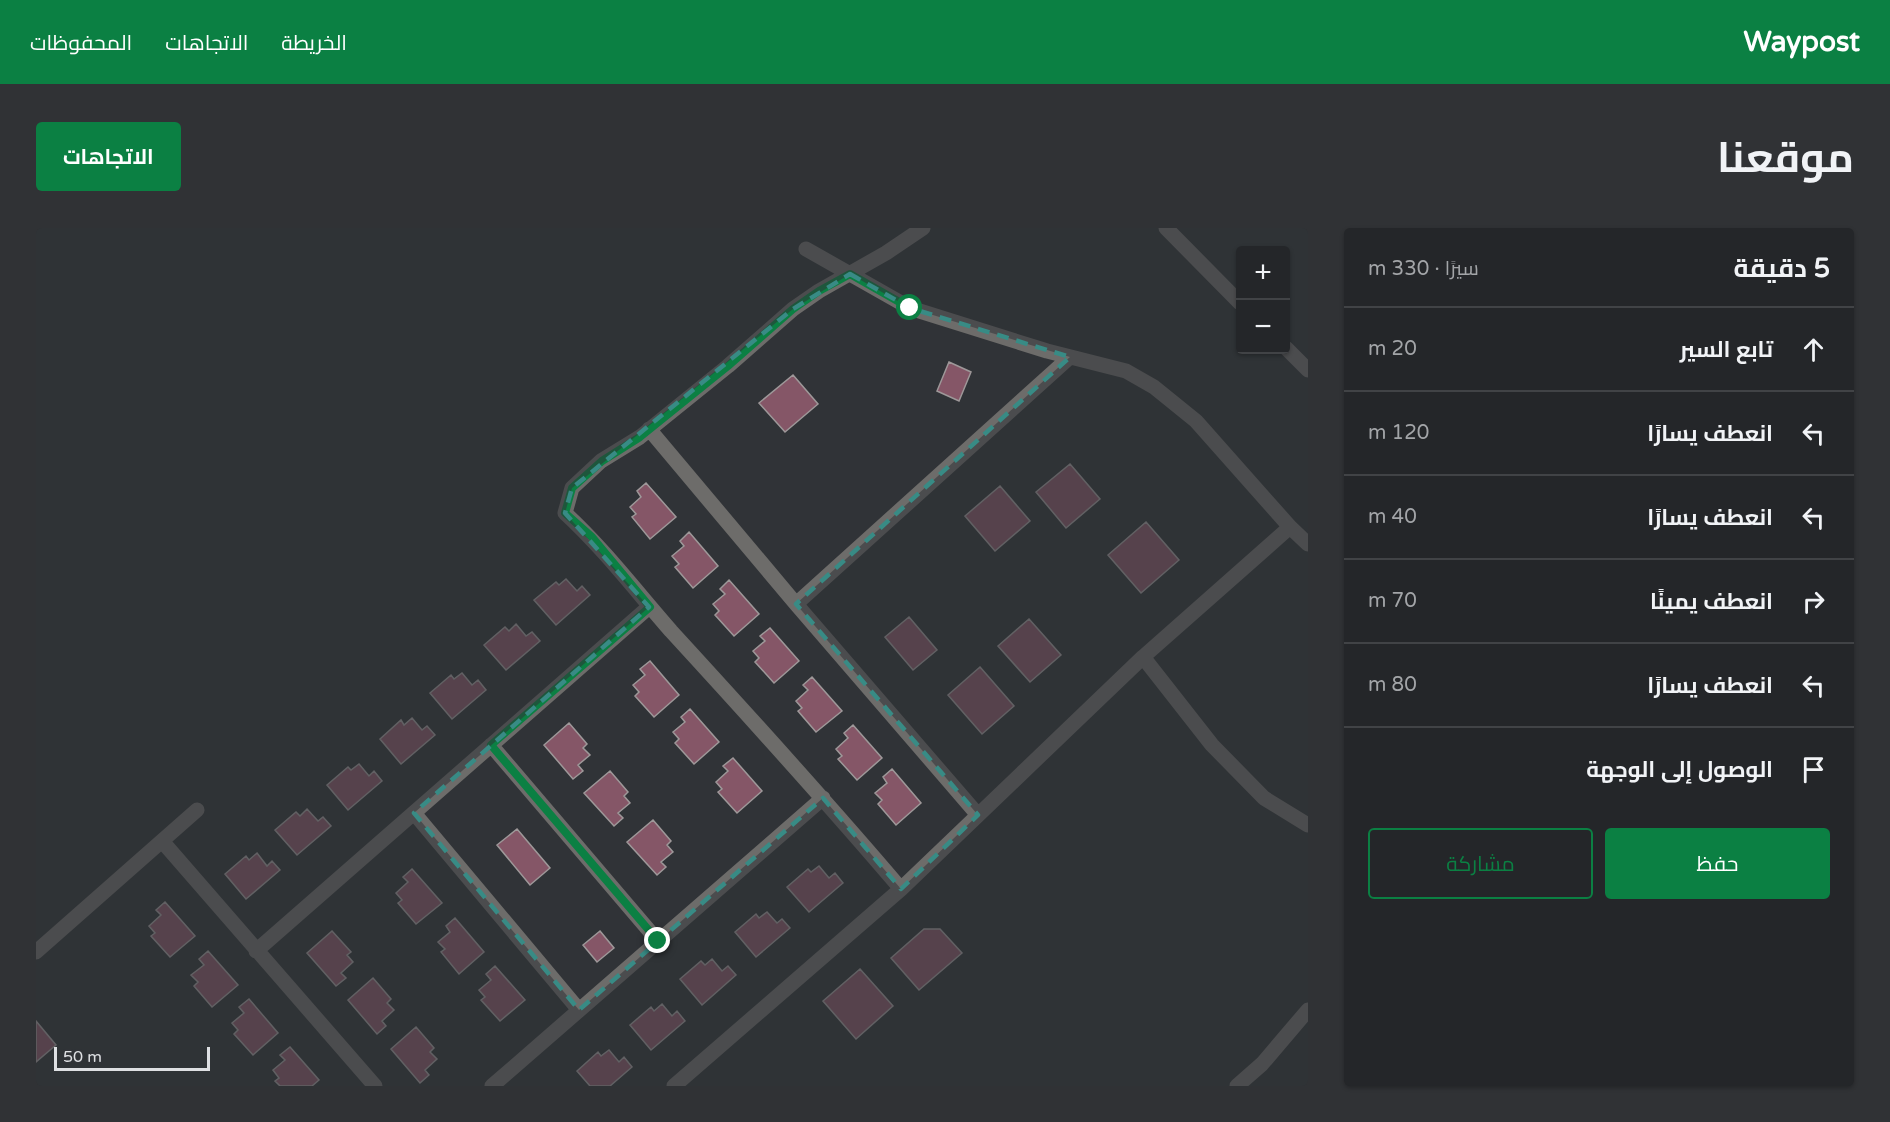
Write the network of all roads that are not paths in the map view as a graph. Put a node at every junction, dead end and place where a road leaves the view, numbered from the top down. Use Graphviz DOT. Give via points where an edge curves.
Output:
graph roads {
  1 [pos="923,228"];
  2 [pos="1166,228"];
  3 [pos="806,249"];
  4 [pos="850,274"];
  5 [pos="1237,300"];
  6 [pos="1290,352"];
  7 [pos="1070,357"];
  8 [pos="1308,370"];
  9 [pos="650,429"];
  10 [pos="1290,527"];
  11 [pos="1308,544"];
  12 [pos="796,604"];
  13 [pos="650,607"];
  14 [pos="1143,657"];
  15 [pos="491,745"];
  16 [pos="823,798"];
  17 [pos="197,810"];
  18 [pos="414,813"];
  19 [pos="978,815"];
  20 [pos="1308,825"];
  21 [pos="162,841"];
  22 [pos="901,888"];
  23 [pos="658,941"];
  24 [pos="256,951"];
  25 [pos="36,952"];
  26 [pos="579,1010"];
  27 [pos="1308,1010"];
  28 [pos="375,1086"];
  29 [pos="492,1086"];
  30 [pos="674,1086"];
  31 [pos="1237,1086"];
  1 -- 4 [label="street"];
  2 -- 5 [label="street"];
  3 -- 4 [label="street"];
  4 -- 7 [label="street" via="910,308"];
  4 -- 9 [label="street" via="793,309"];
  6 -- 8 [label="street"];
  7 -- 10 [label="street" via="1125,371 1154,387 1196,421"];
  7 -- 12 [label="street"];
  9 -- 12 [label="street"];
  9 -- 13 [label="street" via="602,461 572,488 565,513 592,537"];
  10 -- 11 [label="street"];
  10 -- 14 [label="street"];
  12 -- 19 [label="street"];
  13 -- 15 [label="street"];
  13 -- 16 [label="street"];
  14 -- 19 [label="street"];
  14 -- 20 [label="street" via="1212,745 1264,798"];
  15 -- 18 [label="street"];
  15 -- 23 [label="street"];
  16 -- 22 [label="street"];
  16 -- 23 [label="street"];
  17 -- 21 [label="street"];
  18 -- 24 [label="street"];
  18 -- 26 [label="street"];
  19 -- 22 [label="street"];
  21 -- 24 [label="street"];
  21 -- 25 [label="street"];
  22 -- 30 [label="street"];
  23 -- 26 [label="street"];
  24 -- 28 [label="street"];
  26 -- 29 [label="street"];
  27 -- 31 [label="street" via="1262,1064"];
}
